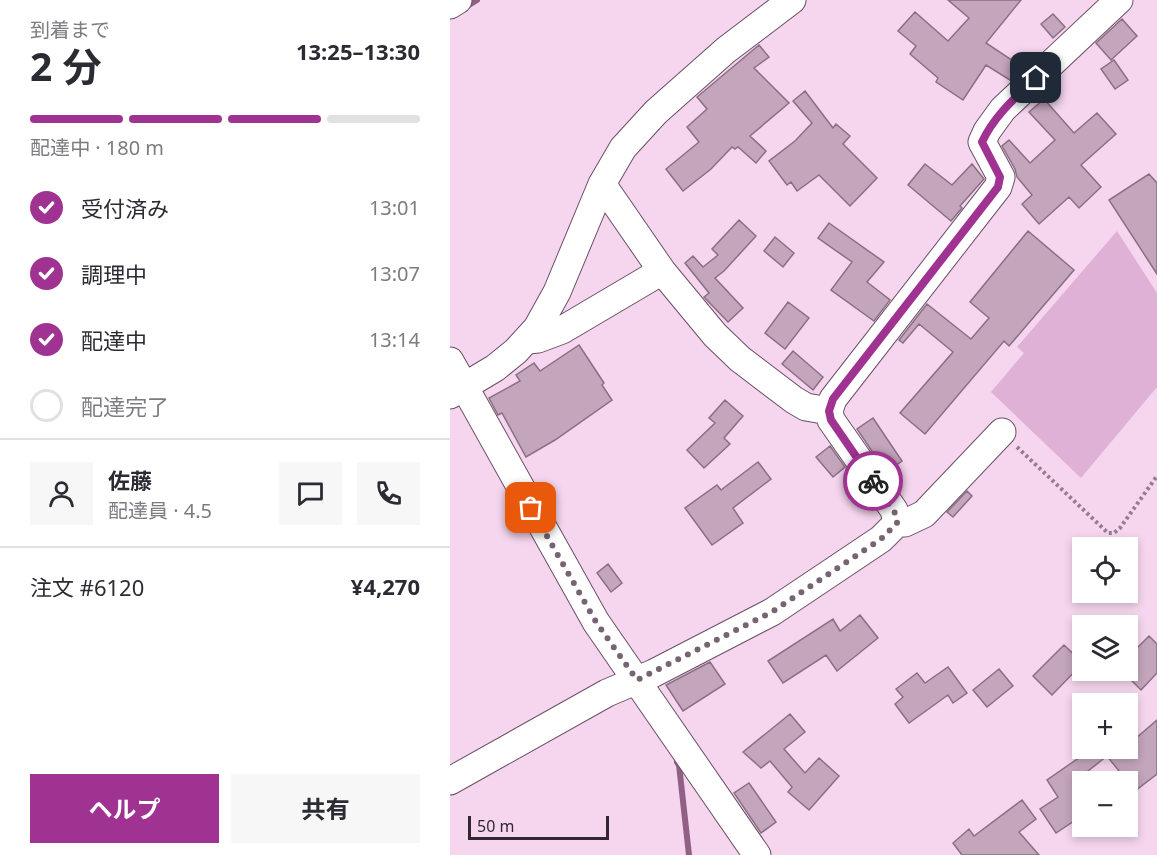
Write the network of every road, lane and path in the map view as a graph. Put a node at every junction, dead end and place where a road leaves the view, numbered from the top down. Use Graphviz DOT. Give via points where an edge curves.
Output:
graph roads {
  1 [pos="458,0"];
  2 [pos="792,0"];
  3 [pos="1119,0"];
  4 [pos="450,5"];
  5 [pos="602,184"];
  6 [pos="662,271"];
  7 [pos="528,340"];
  8 [pos="450,361"];
  9 [pos="457,391"];
  10 [pos="829,411"];
  11 [pos="1002,432"];
  12 [pos="1157,476"];
  13 [pos="897,523"];
  14 [pos="637,680"];
  15 [pos="450,781"];
  16 [pos="757,855"];
  1 -- 4 [label="street"];
  2 -- 5 [label="street" via="726,50 656,112 623,148"];
  3 -- 10 [label="street" via="1003,110 987,131 982,142 1000,177 998,187 833,399"];
  5 -- 6 [label="street"];
  5 -- 7 [label="street" via="557,292"];
  6 -- 7 [label="street" via="562,330"];
  6 -- 10 [label="street" via="740,359 794,400 806,407"];
  7 -- 9 [label="street" via="495,368"];
  8 -- 9 [label="street"];
  9 -- 14 [label="street" via="596,622"];
  10 -- 13 [label="street" via="831,420 894,510"];
  11 -- 12 [label="path" via="1108,533 1120,528"];
  11 -- 13 [label="street" via="924,514"];
  13 -- 14 [label="street" via="881,539 772,612"];
  14 -- 15 [label="street"];
  14 -- 16 [label="street"];
}
